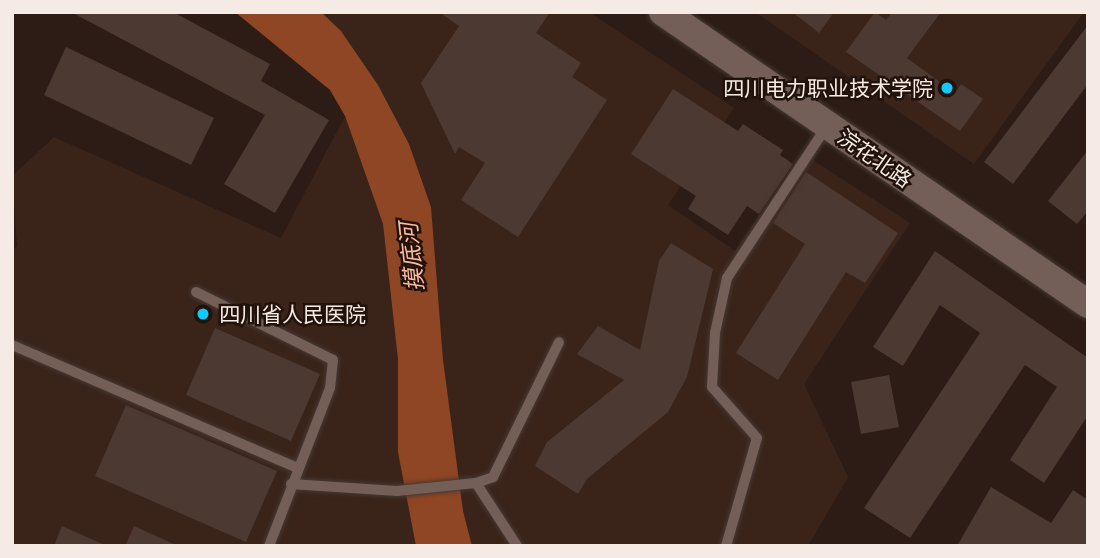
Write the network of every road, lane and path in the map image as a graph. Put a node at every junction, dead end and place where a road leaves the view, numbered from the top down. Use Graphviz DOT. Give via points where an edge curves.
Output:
graph roads {
  1 [pos="663,12"];
  2 [pos="828,124"];
  3 [pos="196,292"];
  4 [pos="1088,304"];
  5 [pos="559,342"];
  6 [pos="12,345"];
  7 [pos="298,468"];
  8 [pos="476,483"];
  9 [pos="292,484"];
  10 [pos="269,546"];
  11 [pos="517,546"];
  12 [pos="726,546"];
  1 -- 2 [label="street, 浣花北路"];
  2 -- 4 [label="street, 浣花北路"];
  2 -- 12 [label="lane" via="727,278 715,333 712,387 757,438"];
  3 -- 7 [label="lane" via="333,360 330,388"];
  5 -- 8 [label="lane" via="493,477"];
  6 -- 7 [label="lane"];
  7 -- 9 [label="lane"];
  8 -- 9 [label="lane" via="397,491"];
  8 -- 11 [label="lane"];
  9 -- 10 [label="lane"];
}
